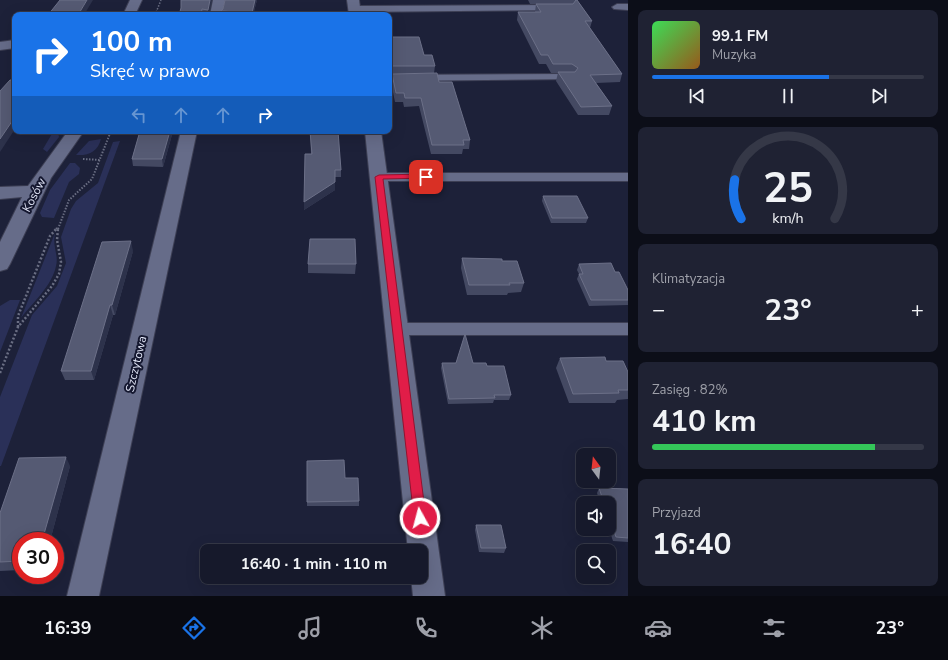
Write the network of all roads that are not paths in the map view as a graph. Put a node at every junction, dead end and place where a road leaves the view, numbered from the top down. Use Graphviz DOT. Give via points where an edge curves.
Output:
graph roads {
  1 [pos="136,0"];
  2 [pos="219,0"];
  3 [pos="617,7"];
  4 [pos="628,7"];
  5 [pos="354,8"];
  6 [pos="568,8"];
  7 [pos="130,12"];
  8 [pos="217,12"];
  9 [pos="12,44"];
  10 [pos="0,46"];
  11 [pos="569,77"];
  12 [pos="392,78"];
  13 [pos="74,134"];
  14 [pos="188,134"];
  15 [pos="372,134"];
  16 [pos="379,177"];
  17 [pos="628,177"];
  18 [pos="34,191"];
  19 [pos="0,193"];
  20 [pos="0,264"];
  21 [pos="397,329"];
  22 [pos="628,329"];
  23 [pos="83,596"];
  24 [pos="429,596"];
  1 -- 7 [label="street"];
  2 -- 8 [label="street"];
  3 -- 4 [label="lane"];
  5 -- 6 [label="lane"];
  9 -- 10 [label="street"];
  11 -- 12 [label="lane"];
  13 -- 18 [label="street, Kosów"];
  14 -- 23 [label="street, Szczytowa"];
  15 -- 16 [label="street"];
  16 -- 17 [label="lane"];
  16 -- 21 [label="street"];
  18 -- 19 [label="street"];
  18 -- 20 [label="street, Kosów"];
  21 -- 22 [label="lane"];
  21 -- 24 [label="street"];
}
